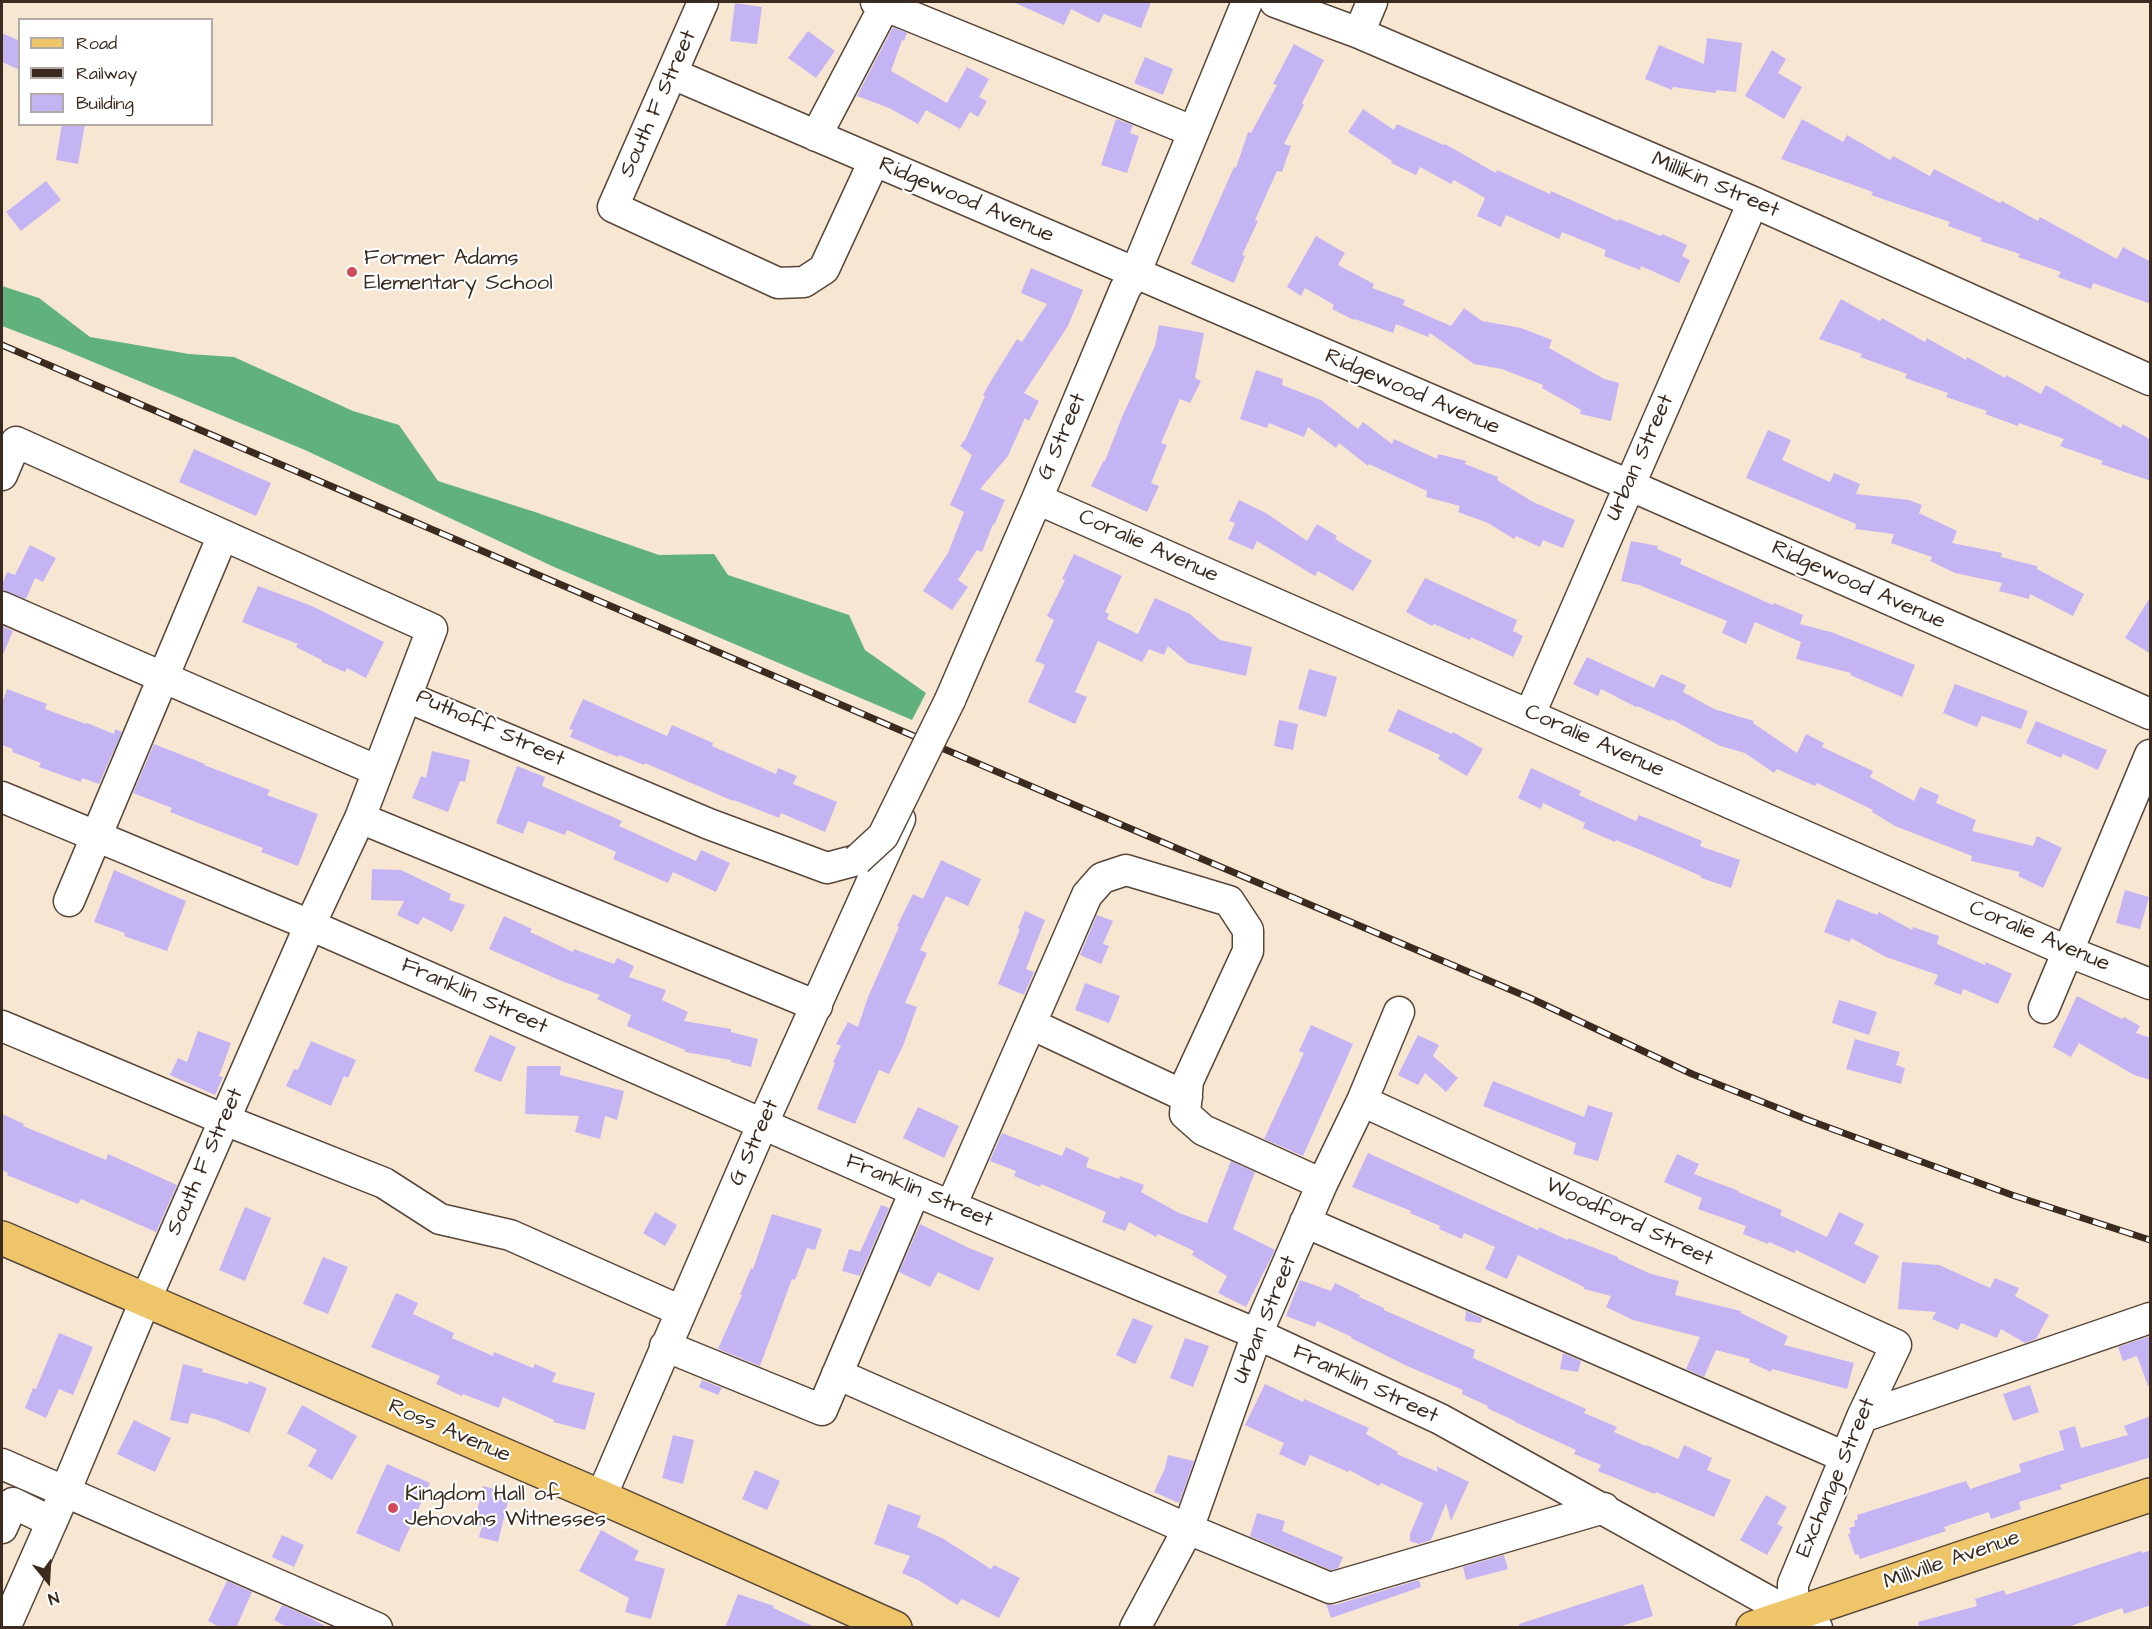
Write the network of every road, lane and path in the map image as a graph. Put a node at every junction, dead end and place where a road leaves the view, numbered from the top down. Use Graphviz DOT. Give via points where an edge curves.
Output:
graph roads {
  1 [pos="703,2"];
  2 [pos="1247,2"];
  3 [pos="1275,2"];
  4 [pos="1372,2"];
  5 [pos="880,3"];
  6 [pos="1359,33"];
  7 [pos="673,74"];
  8 [pos="1192,131"];
  9 [pos="816,136"];
  10 [pos="874,161"];
  11 [pos="1753,202"];
  12 [pos="1135,274"];
  13 [pos="2151,380"];
  14 [pos="2,475"];
  15 [pos="1629,485"];
  16 [pos="1037,499"];
  17 [pos="223,535"];
  18 [pos="2,608"];
  19 [pos="163,677"];
  20 [pos="407,696"];
  21 [pos="1530,714"];
  22 [pos="2151,714"];
  23 [pos="2151,755"];
  24 [pos="378,771"];
  25 [pos="914,790"];
  26 [pos="2,797"];
  27 [pos="360,818"];
  28 [pos="96,836"];
  29 [pos="858,860"];
  30 [pos="69,901"];
  31 [pos="310,926"];
  32 [pos="2067,951"];
  33 [pos="2151,984"];
  34 [pos="817,1006"];
  35 [pos="2044,1008"];
  36 [pos="1399,1012"];
  37 [pos="1031,1024"];
  38 [pos="2,1026"];
  39 [pos="1187,1096"];
  40 [pos="1362,1101"];
  41 [pos="225,1120"];
  42 [pos="763,1124"];
  43 [pos="1322,1184"];
  44 [pos="915,1191"];
  45 [pos="951,1206"];
  46 [pos="1305,1222"];
  47 [pos="2,1238"];
  48 [pos="145,1301"];
  49 [pos="681,1311"];
  50 [pos="2151,1318"];
  51 [pos="1257,1334"];
  52 [pos="1896,1345"];
  53 [pos="665,1346"];
  54 [pos="837,1374"];
  55 [pos="1862,1416"];
  56 [pos="1845,1457"];
  57 [pos="2,1464"];
  58 [pos="65,1492"];
  59 [pos="2151,1495"];
  60 [pos="601,1497"];
  61 [pos="1604,1508"];
  62 [pos="52,1522"];
  63 [pos="2,1528"];
  64 [pos="1188,1530"];
  65 [pos="1805,1621"];
  66 [pos="4,1628"];
  67 [pos="377,1628"];
  68 [pos="895,1628"];
  69 [pos="1135,1628"];
  70 [pos="1753,1628"];
  1 -- 7 [label="street, South F Street"];
  2 -- 8 [label="street, G Street"];
  3 -- 6 [label="street, Millikin Street"];
  4 -- 6 [label="street"];
  5 -- 8 [label="street"];
  5 -- 9 [label="street"];
  6 -- 11 [label="street, Millikin Street"];
  7 -- 9 [label="street, Ridgewood Avenue"];
  7 -- 10 [label="street, South F Street" via="613,207 778,283 804,282 824,269"];
  8 -- 12 [label="street, G Street"];
  9 -- 10 [label="street, Ridgewood Avenue"];
  10 -- 12 [label="street, Ridgewood Avenue"];
  11 -- 13 [label="street, Millikin Street"];
  11 -- 15 [label="street, Urban Street"];
  12 -- 15 [label="street, Ridgewood Avenue"];
  12 -- 16 [label="street, G Street" via="1125,289"];
  14 -- 17 [label="street, Puthoff Street" via="16,442"];
  15 -- 21 [label="street, Urban Street"];
  15 -- 22 [label="street, Ridgewood Avenue"];
  16 -- 21 [label="street, Coralie Avenue"];
  16 -- 29 [label="street, G Street, bridge" via="950,700 883,836"];
  17 -- 19 [label="street"];
  17 -- 20 [label="street, Puthoff Street" via="432,629"];
  18 -- 19 [label="street"];
  19 -- 24 [label="street"];
  19 -- 28 [label="street"];
  20 -- 24 [label="street, South F Street"];
  20 -- 29 [label="street, Puthoff Street" via="709,824 827,868"];
  21 -- 32 [label="street, Coralie Avenue"];
  23 -- 32 [label="street"];
  24 -- 27 [label="street, South F Street"];
  25 -- 34 [label="street, G Street"];
  26 -- 28 [label="street, Franklin Street"];
  27 -- 31 [label="street, South F Street"];
  27 -- 34 [label="street"];
  28 -- 30 [label="street"];
  28 -- 31 [label="street, Franklin Street"];
  31 -- 41 [label="street, South F Street"];
  31 -- 42 [label="street, Franklin Street"];
  32 -- 33 [label="street, Coralie Avenue"];
  32 -- 35 [label="street"];
  34 -- 42 [label="street, G Street"];
  36 -- 40 [label="street, Urban Street"];
  37 -- 39 [label="street"];
  37 -- 39 [label="street" via="1087,895 1102,878 1126,870 1229,901 1248,930 1248,951 1188,1081"];
  37 -- 45 [label="street"];
  38 -- 41 [label="street"];
  39 -- 43 [label="street" via="1185,1114 1203,1130"];
  40 -- 43 [label="street, Urban Street"];
  40 -- 52 [label="street, Woodford Street"];
  41 -- 48 [label="street, South F Street"];
  41 -- 49 [label="street" via="384,1183 440,1219 510,1235"];
  42 -- 44 [label="street, Franklin Street"];
  42 -- 49 [label="street, G Street"];
  43 -- 46 [label="street, Urban Street"];
  44 -- 45 [label="street, Franklin Street"];
  44 -- 54 [label="street"];
  45 -- 51 [label="street, Franklin Street"];
  46 -- 51 [label="street, Urban Street"];
  46 -- 56 [label="street"];
  47 -- 48 [label="main road, Ross Avenue"];
  48 -- 58 [label="street, South F Street"];
  48 -- 60 [label="main road, Ross Avenue"];
  49 -- 53 [label="street, G Street"];
  50 -- 55 [label="street"];
  51 -- 61 [label="street, Franklin Street" via="1440,1419"];
  51 -- 64 [label="street, Urban Street"];
  52 -- 55 [label="street, Exchange Street"];
  53 -- 54 [label="street" via="822,1410"];
  53 -- 60 [label="street, G Street"];
  54 -- 64 [label="street"];
  55 -- 56 [label="street, Exchange Street"];
  56 -- 65 [label="street, Exchange Street" via="1793,1584"];
  57 -- 58 [label="street"];
  58 -- 62 [label="street, South F Street"];
  58 -- 67 [label="street"];
  59 -- 65 [label="main road, Millville Avenue"];
  60 -- 68 [label="main road, Ross Avenue"];
  61 -- 64 [label="street" via="1330,1588"];
  61 -- 65 [label="street, Franklin Street"];
  62 -- 63 [label="street" via="13,1503"];
  62 -- 66 [label="street, South F Street"];
  64 -- 69 [label="street, Urban Street"];
  65 -- 70 [label="main road, Millville Avenue"];
}
